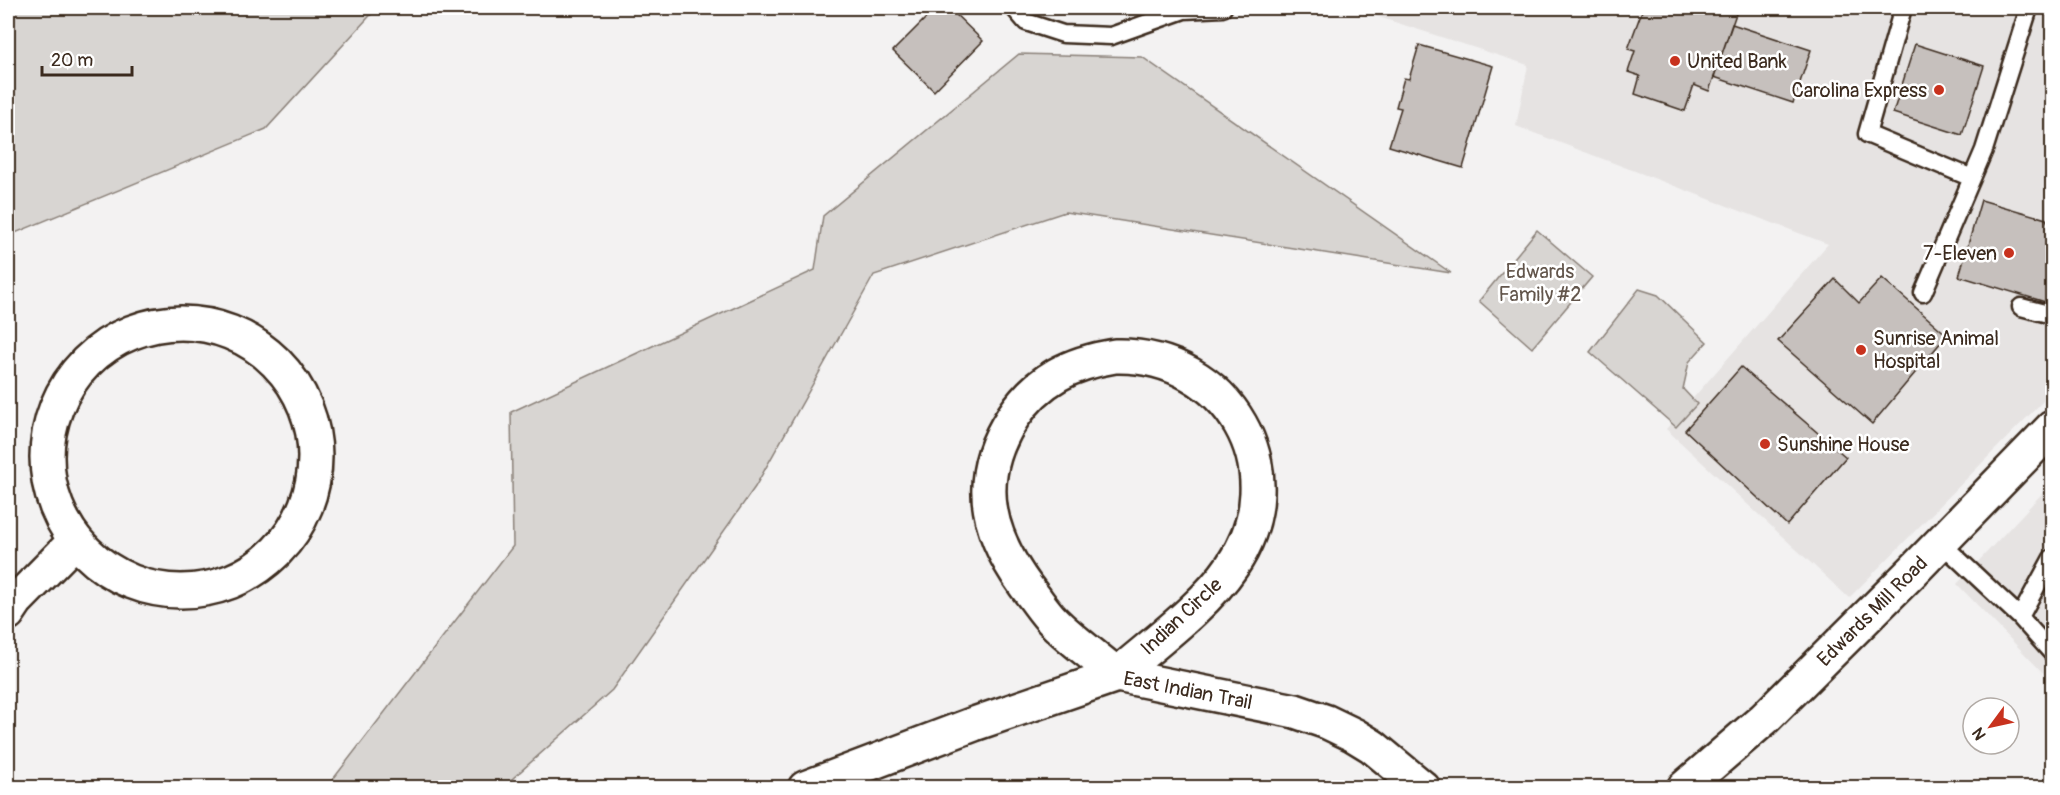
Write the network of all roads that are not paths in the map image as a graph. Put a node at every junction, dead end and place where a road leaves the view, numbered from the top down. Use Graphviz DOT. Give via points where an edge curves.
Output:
graph roads {
  1 [pos="1014,8"];
  2 [pos="1223,8"];
  3 [pos="1903,8"];
  4 [pos="2029,8"];
  5 [pos="1972,178"];
  6 [pos="1923,293"];
  7 [pos="2021,307"];
  8 [pos="2052,315"];
  9 [pos="2048,439"];
  10 [pos="76,540"];
  11 [pos="1941,543"];
  12 [pos="2052,558"];
  13 [pos="8,613"];
  14 [pos="2020,617"];
  15 [pos="2052,653"];
  16 [pos="1117,675"];
  17 [pos="805,788"];
  18 [pos="1423,788"];
  19 [pos="1684,788"];
  1 -- 2 [label="lane" via="1026,22 1063,33 1110,36 1184,10"];
  3 -- 5 [label="lane" via="1867,134"];
  4 -- 5 [label="lane"];
  5 -- 6 [label="lane"];
  7 -- 8 [label="lane"];
  9 -- 11 [label="street, Edwards Mill Road"];
  10 -- 10 [label="street" via="60,515 50,486 50,426 60,398 76,373 98,351 124,335 152,326 212,326 240,336 266,353 287,374 303,400 312,428 312,489 302,517 286,542 264,563 239,579 211,589 181,592 151,588 122,578 97,562"];
  10 -- 13 [label="street"];
  11 -- 14 [label="lane"];
  11 -- 19 [label="street, Edwards Mill Road" via="1764,719"];
  12 -- 14 [label="lane"];
  14 -- 15 [label="lane"];
  16 -- 16 [label="street, Indian Circle" via="1053,621 1023,583 991,520 988,484 994,454 1007,426 1036,389 1079,364 1131,356 1183,369 1224,401 1250,445 1257,496 1248,537 1233,565 1211,593"];
  16 -- 17 [label="street, East Indian Trail"];
  16 -- 18 [label="street, East Indian Trail" via="1295,711 1327,722 1372,746"];
}
